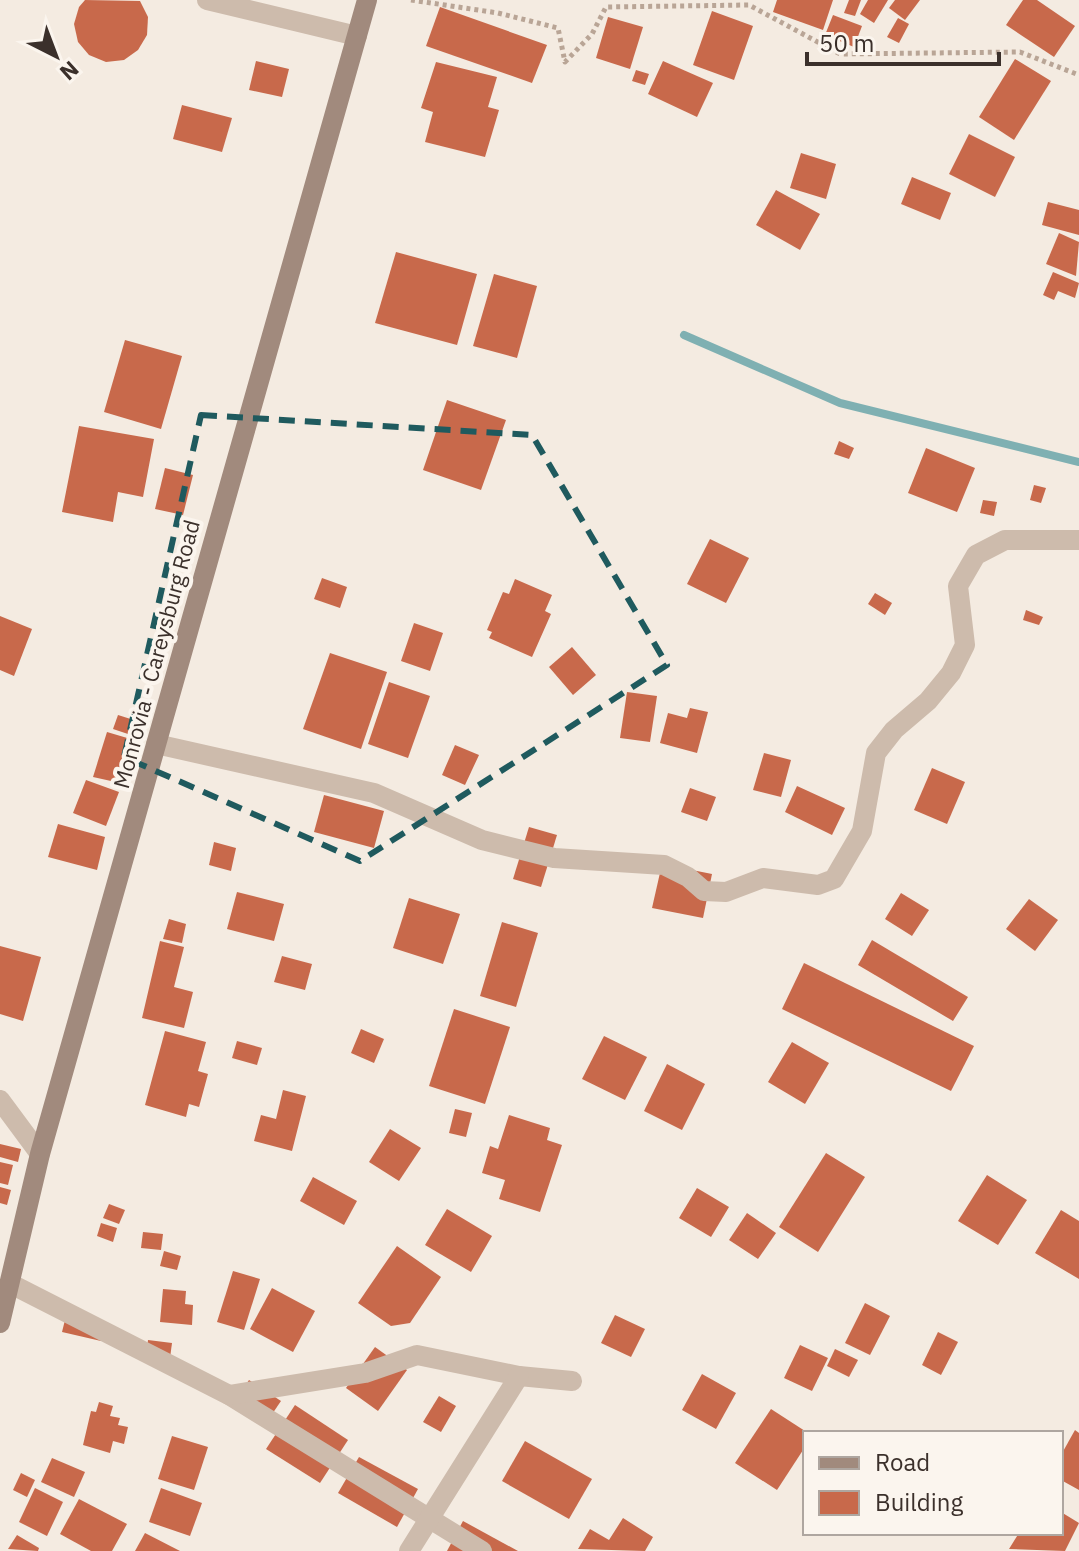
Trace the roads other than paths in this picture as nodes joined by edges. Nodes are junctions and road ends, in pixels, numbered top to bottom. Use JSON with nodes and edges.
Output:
{"nodes":[{"id":1,"x":207,"y":0,"type":"edge"},
{"id":2,"x":367,"y":0,"type":"edge"},
{"id":3,"x":357,"y":36,"type":"junction"},
{"id":4,"x":1079,"y":540,"type":"edge"},
{"id":5,"x":156,"y":744,"type":"junction"},
{"id":6,"x":0,"y":1100,"type":"edge"},
{"id":7,"x":40,"y":1154,"type":"junction"},
{"id":8,"x":11,"y":1284,"type":"junction"},
{"id":9,"x":0,"y":1323,"type":"edge"},
{"id":10,"x":519,"y":1376,"type":"junction"},
{"id":11,"x":572,"y":1381,"type":"dead end"},
{"id":12,"x":229,"y":1395,"type":"junction"},
{"id":13,"x":427,"y":1520,"type":"junction"},
{"id":14,"x":409,"y":1551,"type":"edge"},
{"id":15,"x":482,"y":1551,"type":"edge"}],
"edges":[{"from":1,"to":3,"type":"street"},
{"from":2,"to":3,"type":"main road","name":"Monrovia - Careysburg Road"},
{"from":3,"to":5,"type":"main road","name":"Monrovia - Careysburg Road"},
{"from":4,"to":5,"type":"street"},
{"from":5,"to":7,"type":"main road","name":"Monrovia - Careysburg Road"},
{"from":6,"to":7,"type":"street"},
{"from":7,"to":8,"type":"main road","name":"Monrovia - Careysburg Road"},
{"from":8,"to":9,"type":"main road","name":"Monrovia - Careysburg Road"},
{"from":8,"to":12,"type":"street"},
{"from":10,"to":11,"type":"street"},
{"from":10,"to":12,"type":"street"},
{"from":10,"to":13,"type":"street"},
{"from":12,"to":13,"type":"street"},
{"from":13,"to":14,"type":"street"},
{"from":13,"to":15,"type":"street"}]}
